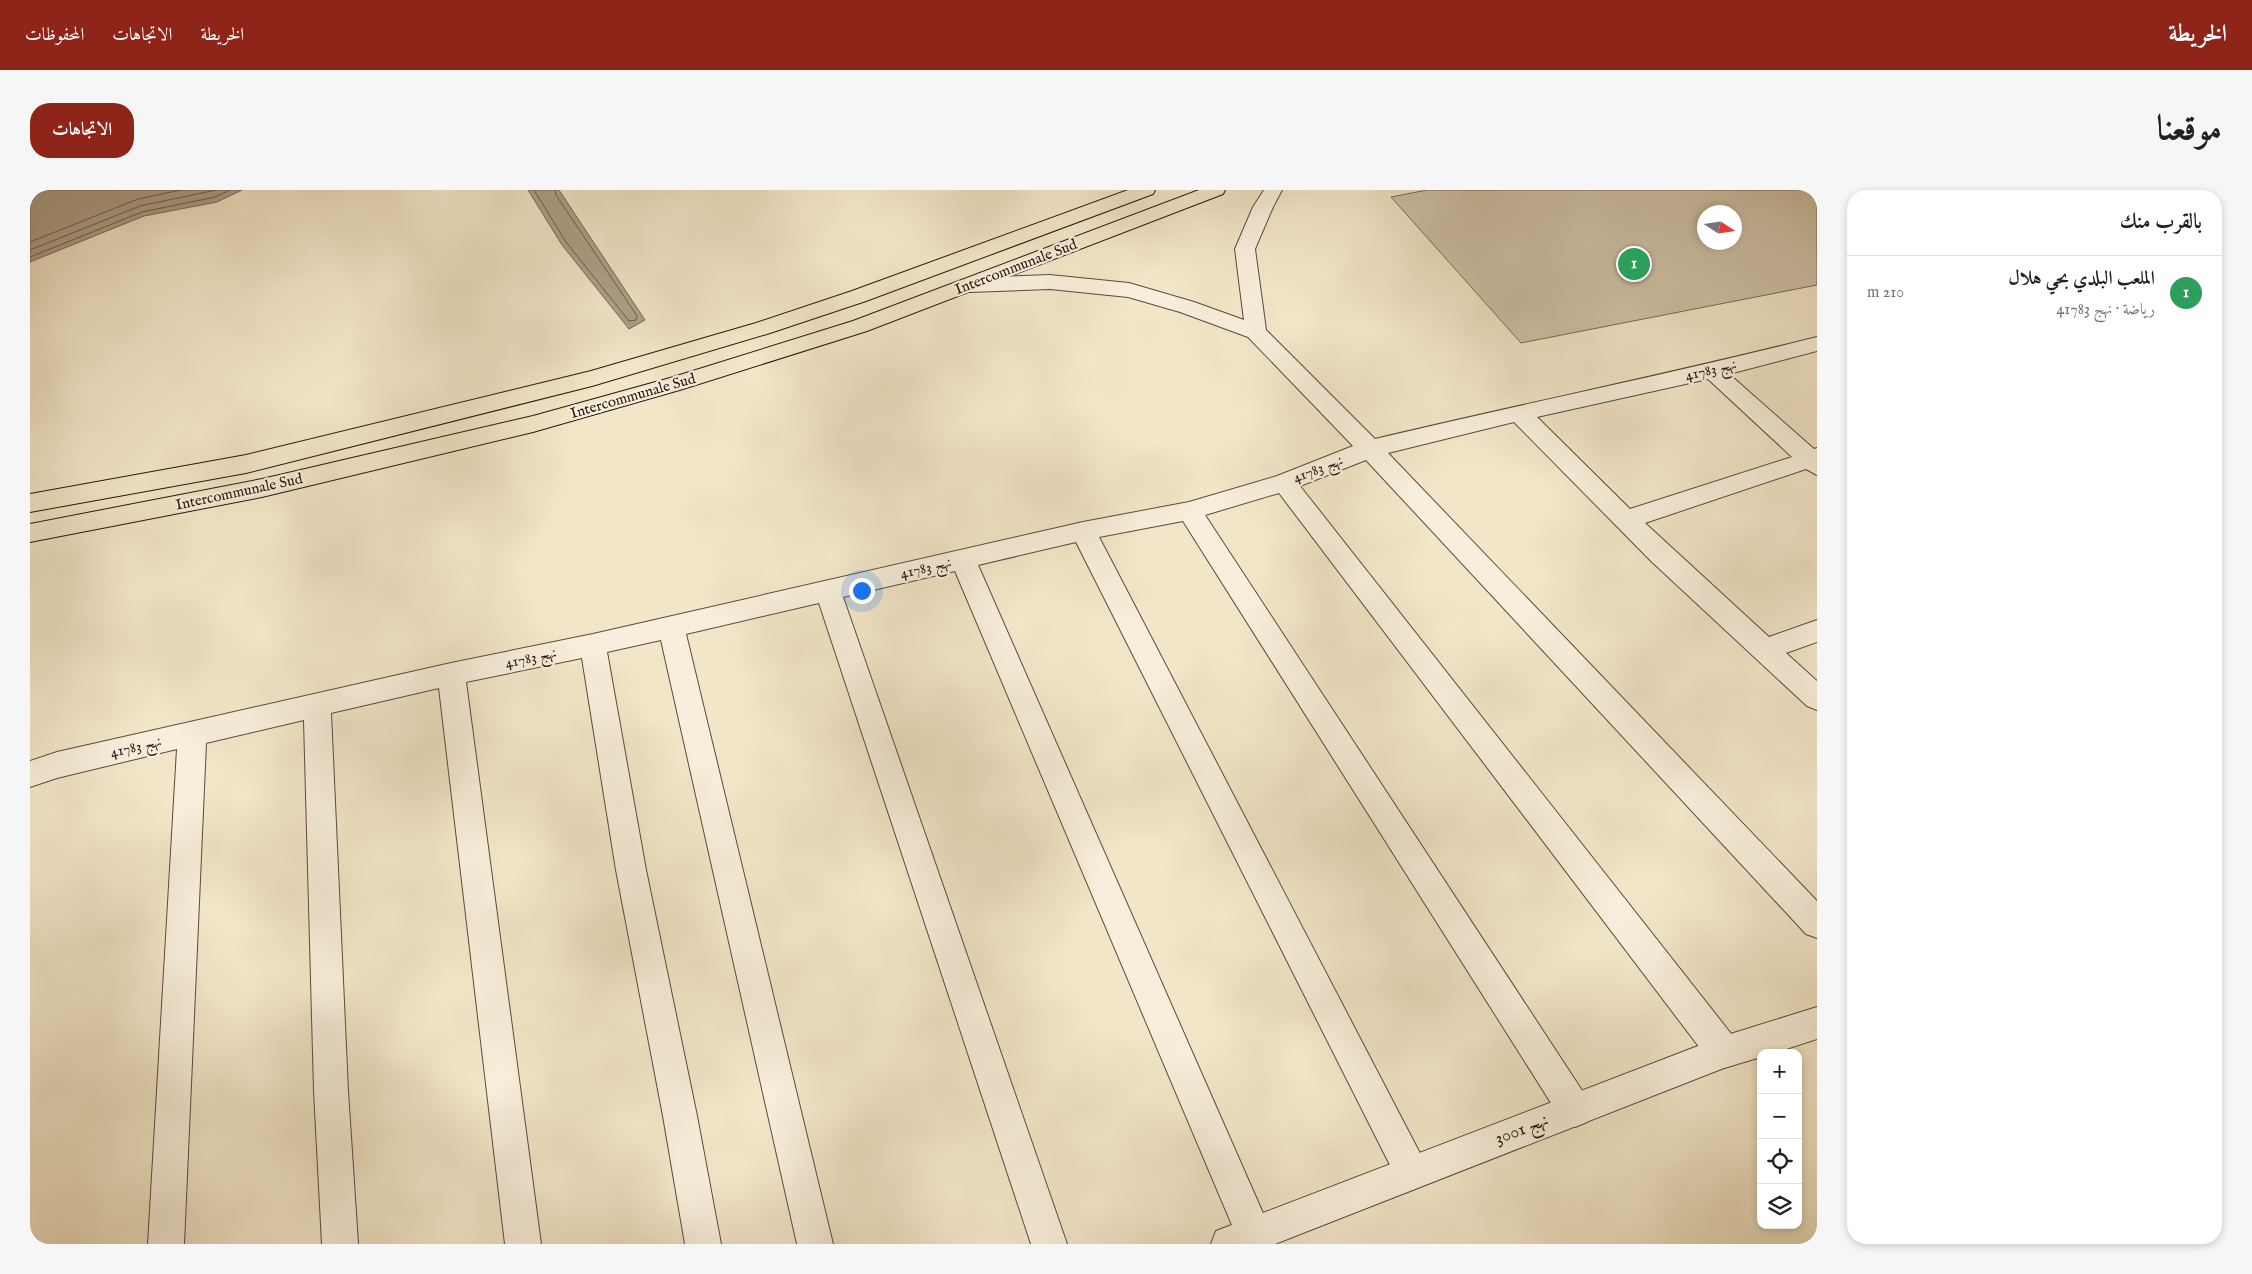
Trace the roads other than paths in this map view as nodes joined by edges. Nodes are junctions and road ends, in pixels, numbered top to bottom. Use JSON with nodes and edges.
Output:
{"nodes":[{"id":1,"x":1146,"y":190,"type":"edge"},
{"id":2,"x":1216,"y":190,"type":"edge"},
{"id":3,"x":1273,"y":190,"type":"edge"},
{"id":4,"x":970,"y":285,"type":"junction"},
{"id":5,"x":1256,"y":332,"type":"junction"},
{"id":6,"x":1817,"y":344,"type":"edge"},
{"id":7,"x":1712,"y":371,"type":"junction"},
{"id":8,"x":1519,"y":413,"type":"junction"},
{"id":9,"x":1370,"y":449,"type":"junction"},
{"id":10,"x":1815,"y":461,"type":"edge"},
{"id":11,"x":1284,"y":482,"type":"junction"},
{"id":12,"x":30,"y":504,"type":"edge"},
{"id":13,"x":1190,"y":511,"type":"junction"},
{"id":14,"x":1626,"y":520,"type":"junction"},
{"id":15,"x":1083,"y":531,"type":"junction"},
{"id":16,"x":30,"y":533,"type":"edge"},
{"id":17,"x":963,"y":559,"type":"junction"},
{"id":18,"x":828,"y":591,"type":"junction"},
{"id":19,"x":671,"y":627,"type":"junction"},
{"id":20,"x":1817,"y":631,"type":"edge"},
{"id":21,"x":593,"y":645,"type":"junction"},
{"id":22,"x":1764,"y":650,"type":"junction"},
{"id":23,"x":451,"y":674,"type":"junction"},
{"id":24,"x":1817,"y":698,"type":"edge"},
{"id":25,"x":317,"y":704,"type":"junction"},
{"id":26,"x":192,"y":734,"type":"junction"},
{"id":27,"x":30,"y":774,"type":"edge"},
{"id":28,"x":1817,"y":923,"type":"edge"},
{"id":29,"x":1817,"y":1023,"type":"edge"},
{"id":30,"x":1724,"y":1052,"type":"junction"},
{"id":31,"x":1575,"y":1110,"type":"junction"},
{"id":32,"x":1412,"y":1173,"type":"junction"},
{"id":33,"x":1241,"y":1239,"type":"edge"},
{"id":34,"x":166,"y":1244,"type":"edge"},
{"id":35,"x":340,"y":1244,"type":"edge"},
{"id":36,"x":523,"y":1244,"type":"edge"},
{"id":37,"x":703,"y":1244,"type":"edge"},
{"id":38,"x":814,"y":1244,"type":"edge"},
{"id":39,"x":1049,"y":1244,"type":"edge"}],
"edges":[{"from":1,"to":12,"type":"highway","name":"Intercommunale Sud"},
{"from":2,"to":4,"type":"highway","name":"Intercommunale Sud"},
{"from":3,"to":5,"type":"street"},
{"from":4,"to":5,"type":"street"},
{"from":4,"to":16,"type":"highway","name":"Intercommunale Sud"},
{"from":5,"to":9,"type":"street"},
{"from":6,"to":7,"type":"street","name":"نهج 41783"},
{"from":7,"to":8,"type":"street","name":"نهج 41783"},
{"from":7,"to":10,"type":"street"},
{"from":8,"to":9,"type":"street","name":"نهج 41783"},
{"from":8,"to":14,"type":"street"},
{"from":9,"to":11,"type":"street","name":"نهج 41783"},
{"from":9,"to":28,"type":"street"},
{"from":10,"to":14,"type":"street"},
{"from":11,"to":13,"type":"street","name":"نهج 41783"},
{"from":11,"to":30,"type":"street"},
{"from":13,"to":15,"type":"street","name":"نهج 41783"},
{"from":13,"to":31,"type":"street"},
{"from":14,"to":22,"type":"street"},
{"from":15,"to":17,"type":"street","name":"نهج 41783"},
{"from":15,"to":32,"type":"street"},
{"from":17,"to":18,"type":"street","name":"نهج 41783"},
{"from":17,"to":33,"type":"street"},
{"from":18,"to":19,"type":"street","name":"نهج 41783"},
{"from":18,"to":39,"type":"street"},
{"from":19,"to":21,"type":"street","name":"نهج 41783"},
{"from":19,"to":38,"type":"street"},
{"from":20,"to":22,"type":"street"},
{"from":21,"to":23,"type":"street","name":"نهج 41783"},
{"from":21,"to":37,"type":"street"},
{"from":22,"to":24,"type":"street"},
{"from":23,"to":25,"type":"street","name":"نهج 41783"},
{"from":23,"to":36,"type":"street"},
{"from":25,"to":26,"type":"street","name":"نهج 41783"},
{"from":25,"to":35,"type":"street"},
{"from":26,"to":27,"type":"street","name":"نهج 41783"},
{"from":26,"to":34,"type":"street"},
{"from":29,"to":30,"type":"street","name":"نهج 3001"},
{"from":30,"to":31,"type":"street","name":"نهج 3001"},
{"from":31,"to":32,"type":"street","name":"نهج 3001"},
{"from":32,"to":33,"type":"street","name":"نهج 3001"}]}
